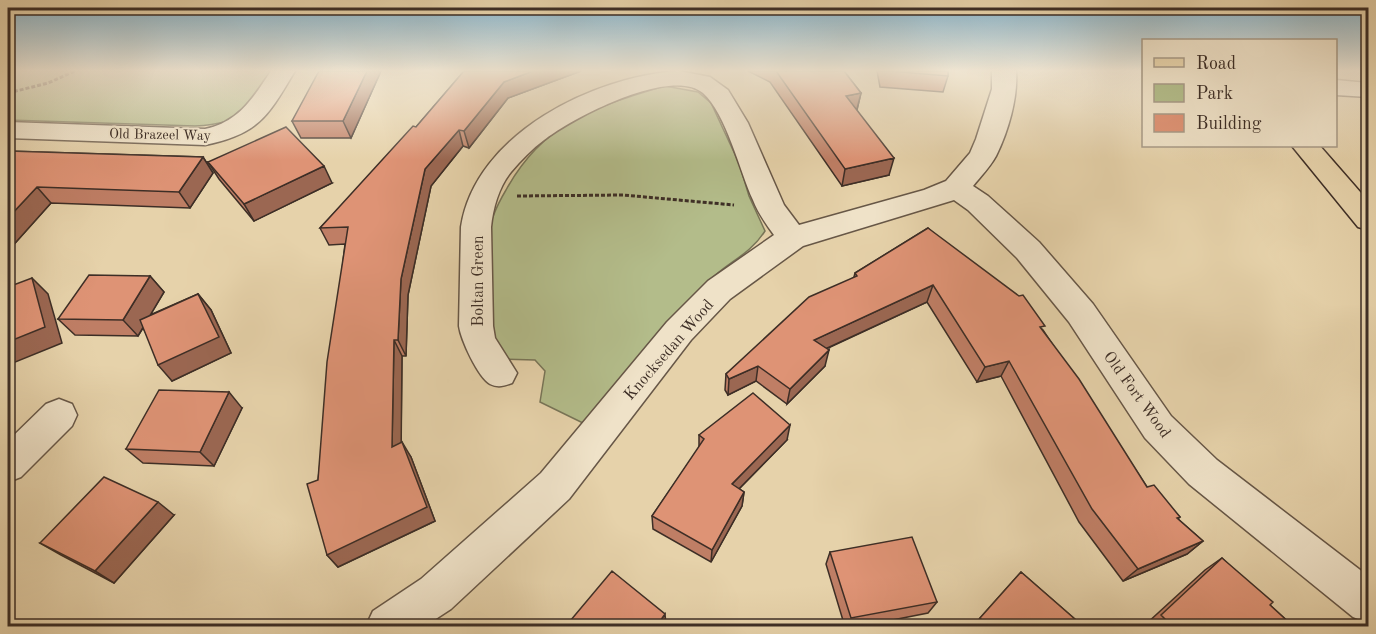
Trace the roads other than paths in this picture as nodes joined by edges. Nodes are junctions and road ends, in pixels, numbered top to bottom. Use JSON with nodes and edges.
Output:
{"nodes":[{"id":1,"x":262,"y":101,"type":"edge"},
{"id":2,"x":596,"y":101,"type":"edge"},
{"id":3,"x":723,"y":101,"type":"edge"},
{"id":4,"x":1001,"y":101,"type":"edge"},
{"id":5,"x":8,"y":130,"type":"edge"},
{"id":6,"x":1306,"y":147,"type":"edge"},
{"id":7,"x":956,"y":188,"type":"junction"},
{"id":8,"x":1368,"y":220,"type":"edge"},
{"id":9,"x":792,"y":238,"type":"junction"},
{"id":10,"x":500,"y":373,"type":"dead end"},
{"id":11,"x":59,"y":415,"type":"dead end"},
{"id":12,"x":8,"y":465,"type":"edge"},
{"id":13,"x":1368,"y":602,"type":"edge"},
{"id":14,"x":388,"y":627,"type":"edge"}],
"edges":[{"from":1,"to":5,"type":"street","name":"Old Brazeel Way"},
{"from":2,"to":10,"type":"street","name":"Boltan Green"},
{"from":3,"to":9,"type":"street","name":"Boltan Green"},
{"from":4,"to":7,"type":"street","name":"Knocksedan Wood"},
{"from":6,"to":8,"type":"main road"},
{"from":7,"to":9,"type":"street","name":"Knocksedan Wood"},
{"from":7,"to":13,"type":"street","name":"Old Fort Wood"},
{"from":9,"to":14,"type":"street","name":"Knocksedan Wood"},
{"from":11,"to":12,"type":"street"}]}
